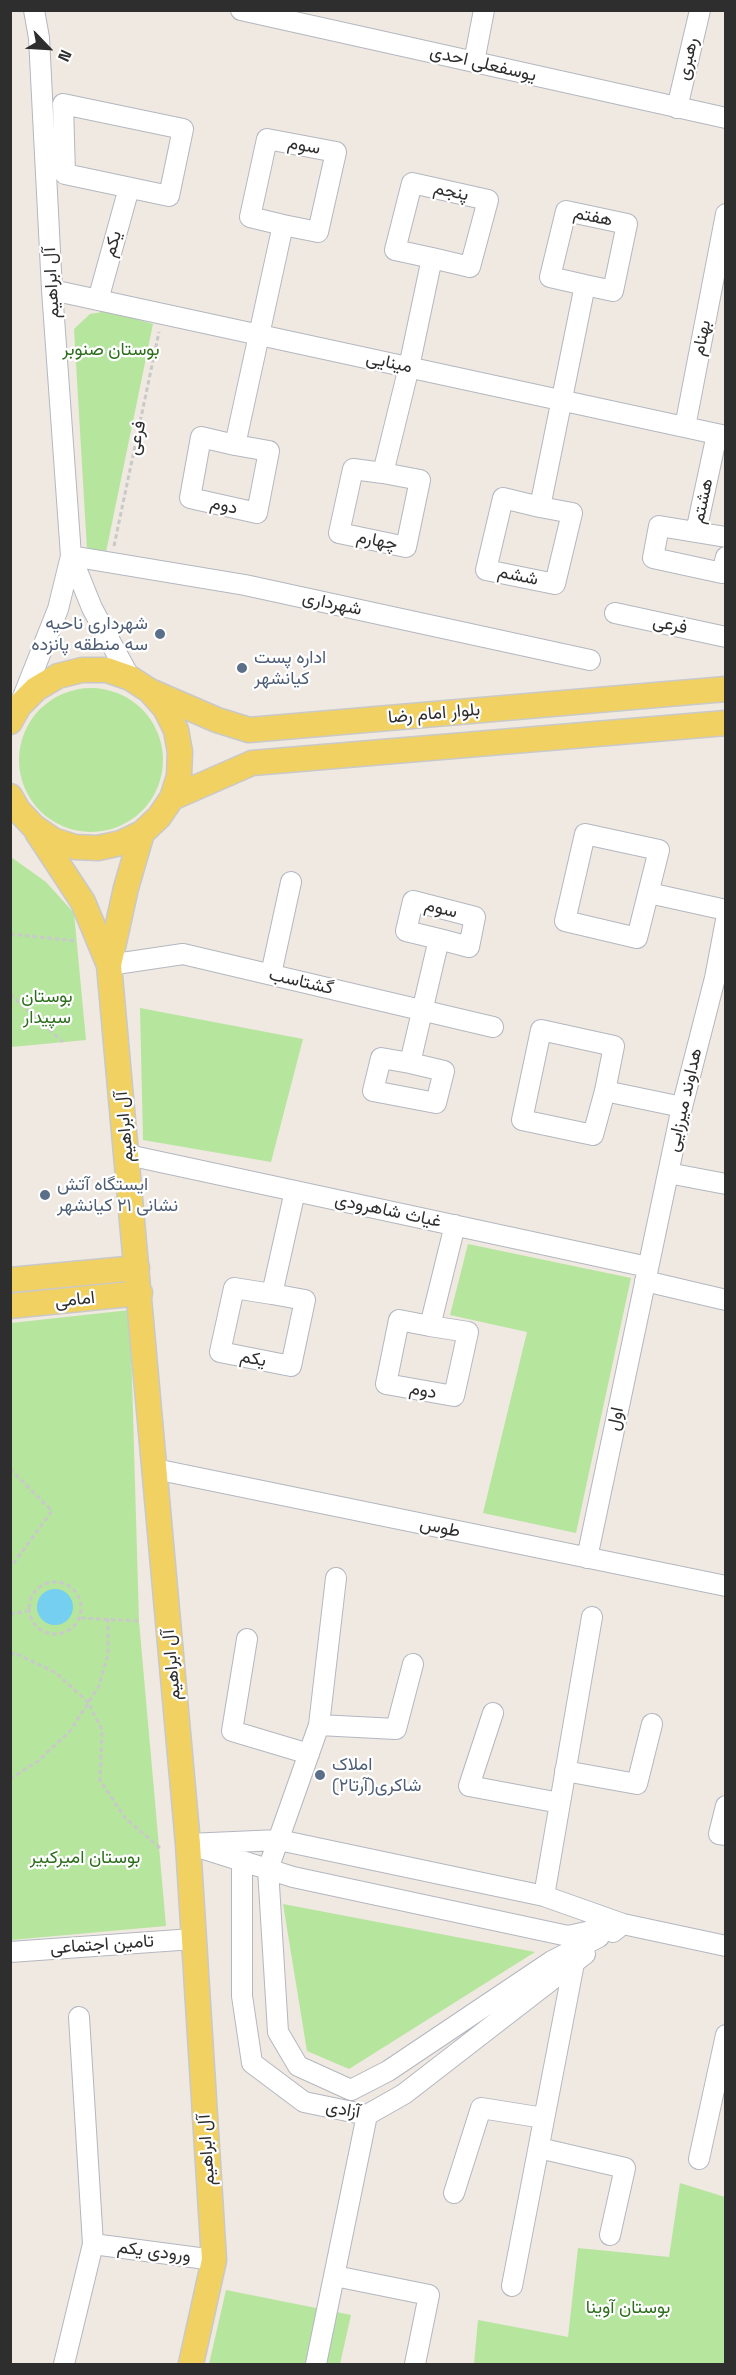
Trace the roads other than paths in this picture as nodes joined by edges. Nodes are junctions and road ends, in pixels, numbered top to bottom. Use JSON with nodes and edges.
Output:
{"nodes":[{"id":1,"x":34,"y":10,"type":"edge"},
{"id":2,"x":241,"y":10,"type":"edge"},
{"id":3,"x":484,"y":10,"type":"edge"},
{"id":4,"x":700,"y":10,"type":"edge"},
{"id":5,"x":474,"y":62,"type":"junction"},
{"id":6,"x":677,"y":108,"type":"junction"},
{"id":7,"x":726,"y":118,"type":"edge"},
{"id":8,"x":129,"y":188,"type":"junction"},
{"id":9,"x":726,"y":214,"type":"edge"},
{"id":10,"x":283,"y":225,"type":"junction"},
{"id":11,"x":432,"y":258,"type":"junction"},
{"id":12,"x":585,"y":285,"type":"junction"},
{"id":13,"x":52,"y":290,"type":"junction"},
{"id":14,"x":98,"y":300,"type":"junction"},
{"id":15,"x":259,"y":335,"type":"junction"},
{"id":16,"x":409,"y":367,"type":"junction"},
{"id":17,"x":562,"y":401,"type":"junction"},
{"id":18,"x":685,"y":427,"type":"junction"},
{"id":19,"x":721,"y":435,"type":"edge"},
{"id":20,"x":236,"y":445,"type":"junction"},
{"id":21,"x":382,"y":473,"type":"junction"},
{"id":22,"x":540,"y":507,"type":"junction"},
{"id":23,"x":696,"y":532,"type":"junction"},
{"id":24,"x":726,"y":537,"type":"edge"},
{"id":25,"x":71,"y":556,"type":"junction"},
{"id":26,"x":726,"y":557,"type":"edge"},
{"id":27,"x":615,"y":613,"type":"dead end"},
{"id":28,"x":726,"y":637,"type":"edge"},
{"id":29,"x":590,"y":660,"type":"dead end"},
{"id":30,"x":140,"y":685,"type":"junction"},
{"id":31,"x":726,"y":689,"type":"edge"},
{"id":32,"x":15,"y":714,"type":"edge"},
{"id":33,"x":726,"y":723,"type":"edge"},
{"id":34,"x":172,"y":798,"type":"junction"},
{"id":35,"x":18,"y":810,"type":"edge"},
{"id":36,"x":141,"y":833,"type":"junction"},
{"id":37,"x":291,"y":882,"type":"dead end"},
{"id":38,"x":649,"y":893,"type":"junction"},
{"id":39,"x":726,"y":910,"type":"edge"},
{"id":40,"x":726,"y":921,"type":"edge"},
{"id":41,"x":439,"y":939,"type":"dead end"},
{"id":42,"x":109,"y":965,"type":"junction"},
{"id":43,"x":271,"y":974,"type":"junction"},
{"id":44,"x":720,"y":979,"type":"edge"},
{"id":45,"x":423,"y":1010,"type":"junction"},
{"id":46,"x":493,"y":1027,"type":"dead end"},
{"id":47,"x":410,"y":1063,"type":"dead end"},
{"id":48,"x":605,"y":1091,"type":"junction"},
{"id":49,"x":682,"y":1107,"type":"junction"},
{"id":50,"x":128,"y":1155,"type":"junction"},
{"id":51,"x":668,"y":1173,"type":"junction"},
{"id":52,"x":726,"y":1184,"type":"edge"},
{"id":53,"x":295,"y":1191,"type":"junction"},
{"id":54,"x":455,"y":1225,"type":"junction"},
{"id":55,"x":137,"y":1268,"type":"junction"},
{"id":56,"x":647,"y":1274,"type":"junction"},
{"id":57,"x":10,"y":1280,"type":"edge"},
{"id":58,"x":140,"y":1293,"type":"junction"},
{"id":59,"x":272,"y":1294,"type":"junction"},
{"id":60,"x":726,"y":1300,"type":"edge"},
{"id":61,"x":10,"y":1306,"type":"edge"},
{"id":62,"x":430,"y":1326,"type":"junction"},
{"id":63,"x":155,"y":1469,"type":"junction"},
{"id":64,"x":587,"y":1558,"type":"junction"},
{"id":65,"x":336,"y":1578,"type":"dead end"},
{"id":66,"x":725,"y":1586,"type":"edge"},
{"id":67,"x":592,"y":1617,"type":"dead end"},
{"id":68,"x":247,"y":1639,"type":"dead end"},
{"id":69,"x":413,"y":1664,"type":"dead end"},
{"id":70,"x":493,"y":1713,"type":"dead end"},
{"id":71,"x":652,"y":1724,"type":"dead end"},
{"id":72,"x":320,"y":1725,"type":"junction"},
{"id":73,"x":309,"y":1754,"type":"junction"},
{"id":74,"x":565,"y":1771,"type":"junction"},
{"id":75,"x":560,"y":1803,"type":"junction"},
{"id":76,"x":726,"y":1806,"type":"edge"},
{"id":77,"x":726,"y":1835,"type":"edge"},
{"id":78,"x":279,"y":1840,"type":"junction"},
{"id":79,"x":188,"y":1844,"type":"junction"},
{"id":80,"x":242,"y":1861,"type":"junction"},
{"id":81,"x":268,"y":1869,"type":"junction"},
{"id":82,"x":544,"y":1896,"type":"junction"},
{"id":83,"x":623,"y":1924,"type":"junction"},
{"id":84,"x":193,"y":1939,"type":"junction"},
{"id":85,"x":726,"y":1946,"type":"edge"},
{"id":86,"x":10,"y":1952,"type":"edge"},
{"id":87,"x":574,"y":1963,"type":"junction"},
{"id":88,"x":79,"y":2016,"type":"dead end"},
{"id":89,"x":726,"y":2035,"type":"edge"},
{"id":90,"x":368,"y":2115,"type":"junction"},
{"id":91,"x":544,"y":2118,"type":"junction"},
{"id":92,"x":538,"y":2148,"type":"junction"},
{"id":93,"x":699,"y":2159,"type":"dead end"},
{"id":94,"x":454,"y":2193,"type":"dead end"},
{"id":95,"x":610,"y":2235,"type":"dead end"},
{"id":96,"x":93,"y":2244,"type":"junction"},
{"id":97,"x":214,"y":2260,"type":"junction"},
{"id":98,"x":334,"y":2276,"type":"junction"},
{"id":99,"x":512,"y":2286,"type":"dead end"},
{"id":100,"x":64,"y":2364,"type":"edge"},
{"id":101,"x":191,"y":2364,"type":"edge"},
{"id":102,"x":316,"y":2364,"type":"edge"},
{"id":103,"x":415,"y":2364,"type":"edge"}],
"edges":[{"from":1,"to":13,"type":"street","name":"آل ابراهیم"},
{"from":2,"to":5,"type":"street","name":"یوسفعلی احدی"},
{"from":3,"to":5,"type":"street"},
{"from":4,"to":6,"type":"street","name":"رهبری"},
{"from":5,"to":6,"type":"street","name":"یوسفعلی احدی"},
{"from":6,"to":7,"type":"street","name":"یوسفعلی احدی"},
{"from":8,"to":8,"type":"street"},
{"from":8,"to":14,"type":"street","name":"یکم"},
{"from":9,"to":18,"type":"street","name":"بهنام"},
{"from":10,"to":10,"type":"street","name":"سوم"},
{"from":10,"to":15,"type":"street"},
{"from":11,"to":11,"type":"street","name":"پنجم"},
{"from":11,"to":16,"type":"street"},
{"from":12,"to":12,"type":"street","name":"هفتم"},
{"from":12,"to":17,"type":"street"},
{"from":13,"to":14,"type":"street","name":"مینایی"},
{"from":13,"to":25,"type":"street","name":"آل ابراهیم"},
{"from":14,"to":15,"type":"street","name":"مینایی"},
{"from":15,"to":16,"type":"street","name":"مینایی"},
{"from":15,"to":20,"type":"street"},
{"from":16,"to":17,"type":"street","name":"مینایی"},
{"from":16,"to":21,"type":"street"},
{"from":17,"to":18,"type":"street","name":"مینایی"},
{"from":17,"to":22,"type":"street"},
{"from":18,"to":19,"type":"street","name":"مینایی"},
{"from":19,"to":23,"type":"street","name":"هشتم"},
{"from":20,"to":20,"type":"street","name":"دوم"},
{"from":21,"to":21,"type":"street","name":"چهارم"},
{"from":22,"to":22,"type":"street","name":"ششم"},
{"from":23,"to":24,"type":"street","name":"هشتم"},
{"from":23,"to":26,"type":"street","name":"هشتم"},
{"from":25,"to":29,"type":"street","name":"شهرداری"},
{"from":25,"to":30,"type":"street"},
{"from":25,"to":32,"type":"street"},
{"from":27,"to":28,"type":"street","name":"فرعی"},
{"from":30,"to":31,"type":"main road","name":"بلوار امام رضا"},
{"from":30,"to":32,"type":"main road","name":"بلوار امام رضا"},
{"from":30,"to":34,"type":"main road"},
{"from":33,"to":34,"type":"main road","name":"بلوار امام رضا"},
{"from":34,"to":36,"type":"main road"},
{"from":35,"to":36,"type":"main road"},
{"from":35,"to":42,"type":"main road"},
{"from":36,"to":42,"type":"main road"},
{"from":37,"to":43,"type":"street"},
{"from":38,"to":38,"type":"street"},
{"from":38,"to":39,"type":"street"},
{"from":40,"to":44,"type":"street","name":"هداوند میرزایی"},
{"from":41,"to":45,"type":"street","name":"سوم"},
{"from":42,"to":43,"type":"street","name":"گشتاسب"},
{"from":42,"to":50,"type":"main road","name":"آل ابراهیم"},
{"from":43,"to":45,"type":"street","name":"گشتاسب"},
{"from":44,"to":49,"type":"street","name":"هداوند میرزایی"},
{"from":45,"to":46,"type":"street","name":"گشتاسب"},
{"from":45,"to":47,"type":"street"},
{"from":48,"to":48,"type":"street"},
{"from":48,"to":49,"type":"street"},
{"from":49,"to":51,"type":"street","name":"هداوند میرزایی"},
{"from":50,"to":53,"type":"street","name":"غیاث شاهرودی"},
{"from":50,"to":55,"type":"main road","name":"آل ابراهیم"},
{"from":51,"to":52,"type":"street"},
{"from":51,"to":56,"type":"street","name":"هداوند میرزایی"},
{"from":53,"to":54,"type":"street","name":"غیاث شاهرودی"},
{"from":53,"to":59,"type":"street"},
{"from":54,"to":56,"type":"street","name":"غیاث شاهرودی"},
{"from":54,"to":62,"type":"street"},
{"from":55,"to":57,"type":"main road","name":"امامی"},
{"from":55,"to":58,"type":"main road","name":"آل ابراهیم"},
{"from":56,"to":60,"type":"street","name":"غیاث شاهرودی"},
{"from":56,"to":64,"type":"street","name":"اول"},
{"from":58,"to":61,"type":"main road","name":"امامی"},
{"from":58,"to":63,"type":"main road","name":"آل ابراهیم"},
{"from":59,"to":59,"type":"street","name":"یکم"},
{"from":62,"to":62,"type":"street","name":"دوم"},
{"from":63,"to":64,"type":"street","name":"طوس"},
{"from":63,"to":79,"type":"main road","name":"آل ابراهیم"},
{"from":64,"to":66,"type":"street","name":"طوس"},
{"from":65,"to":72,"type":"street"},
{"from":67,"to":74,"type":"street"},
{"from":68,"to":73,"type":"street"},
{"from":69,"to":72,"type":"street"},
{"from":70,"to":75,"type":"street"},
{"from":71,"to":74,"type":"street"},
{"from":72,"to":73,"type":"street"},
{"from":73,"to":78,"type":"street"},
{"from":74,"to":75,"type":"street"},
{"from":75,"to":82,"type":"street"},
{"from":76,"to":77,"type":"street"},
{"from":78,"to":79,"type":"street"},
{"from":78,"to":81,"type":"street"},
{"from":78,"to":82,"type":"street"},
{"from":79,"to":80,"type":"street"},
{"from":79,"to":84,"type":"main road","name":"آل ابراهیم"},
{"from":80,"to":81,"type":"street"},
{"from":80,"to":90,"type":"street","name":"آزادی"},
{"from":81,"to":83,"type":"street"},
{"from":81,"to":83,"type":"street"},
{"from":82,"to":83,"type":"street"},
{"from":83,"to":85,"type":"street"},
{"from":83,"to":87,"type":"street","name":"آزادی"},
{"from":84,"to":86,"type":"street","name":"تامین اجتماعی"},
{"from":84,"to":97,"type":"main road","name":"آل ابراهیم"},
{"from":87,"to":90,"type":"street","name":"آزادی"},
{"from":87,"to":91,"type":"street"},
{"from":88,"to":96,"type":"street"},
{"from":89,"to":93,"type":"street"},
{"from":90,"to":98,"type":"street"},
{"from":91,"to":92,"type":"street"},
{"from":91,"to":94,"type":"street"},
{"from":92,"to":95,"type":"street"},
{"from":92,"to":99,"type":"street"},
{"from":96,"to":97,"type":"street","name":"ورودی یکم"},
{"from":96,"to":100,"type":"street"},
{"from":97,"to":101,"type":"main road","name":"آل ابراهیم"},
{"from":98,"to":102,"type":"street"},
{"from":98,"to":103,"type":"street"}]}
